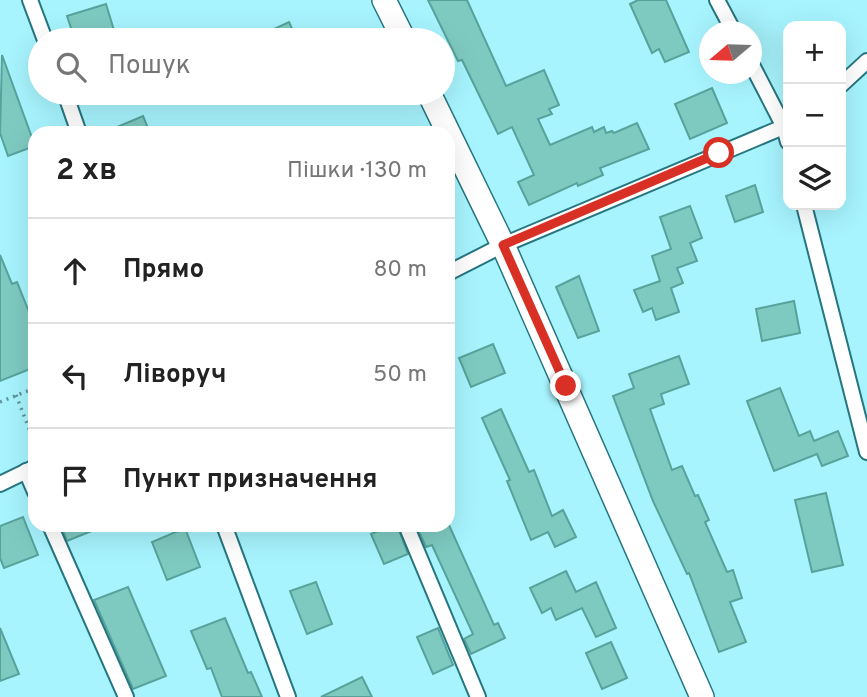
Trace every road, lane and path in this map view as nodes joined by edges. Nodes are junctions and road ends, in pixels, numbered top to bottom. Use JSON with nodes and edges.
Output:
{"nodes":[{"id":1,"x":30,"y":0,"type":"edge"},
{"id":2,"x":384,"y":0,"type":"edge"},
{"id":3,"x":717,"y":0,"type":"edge"},
{"id":4,"x":728,"y":21,"type":"edge"},
{"id":5,"x":40,"y":28,"type":"edge"},
{"id":6,"x":398,"y":28,"type":"edge"},
{"id":7,"x":867,"y":61,"type":"edge"},
{"id":8,"x":762,"y":84,"type":"edge"},
{"id":9,"x":842,"y":84,"type":"edge"},
{"id":10,"x":69,"y":105,"type":"edge"},
{"id":11,"x":435,"y":105,"type":"edge"},
{"id":12,"x":783,"y":121,"type":"edge"},
{"id":13,"x":77,"y":126,"type":"edge"},
{"id":14,"x":445,"y":126,"type":"edge"},
{"id":15,"x":783,"y":127,"type":"edge"},
{"id":16,"x":455,"y":146,"type":"edge"},
{"id":17,"x":805,"y":210,"type":"edge"},
{"id":18,"x":503,"y":245,"type":"junction"},
{"id":19,"x":455,"y":269,"type":"edge"},
{"id":20,"x":28,"y":391,"type":"edge"},
{"id":21,"x":16,"y":395,"type":"junction"},
{"id":22,"x":0,"y":402,"type":"edge"},
{"id":23,"x":28,"y":426,"type":"edge"},
{"id":24,"x":867,"y":452,"type":"edge"},
{"id":25,"x":28,"y":470,"type":"edge"},
{"id":26,"x":0,"y":484,"type":"edge"},
{"id":27,"x":53,"y":532,"type":"edge"},
{"id":28,"x":227,"y":532,"type":"edge"},
{"id":29,"x":409,"y":532,"type":"edge"},
{"id":30,"x":126,"y":697,"type":"edge"},
{"id":31,"x":288,"y":697,"type":"edge"},
{"id":32,"x":478,"y":697,"type":"edge"},
{"id":33,"x":702,"y":697,"type":"edge"}],
"edges":[{"from":1,"to":5,"type":"street"},
{"from":2,"to":6,"type":"main road"},
{"from":3,"to":4,"type":"street"},
{"from":7,"to":9,"type":"street"},
{"from":8,"to":12,"type":"street"},
{"from":10,"to":13,"type":"street"},
{"from":11,"to":14,"type":"main road"},
{"from":15,"to":18,"type":"street"},
{"from":16,"to":18,"type":"main road"},
{"from":17,"to":24,"type":"street"},
{"from":18,"to":19,"type":"street"},
{"from":18,"to":33,"type":"main road"},
{"from":20,"to":21,"type":"path"},
{"from":21,"to":22,"type":"path"},
{"from":21,"to":23,"type":"path"},
{"from":25,"to":26,"type":"street"},
{"from":27,"to":30,"type":"street"},
{"from":28,"to":31,"type":"street"},
{"from":29,"to":32,"type":"street"}]}
